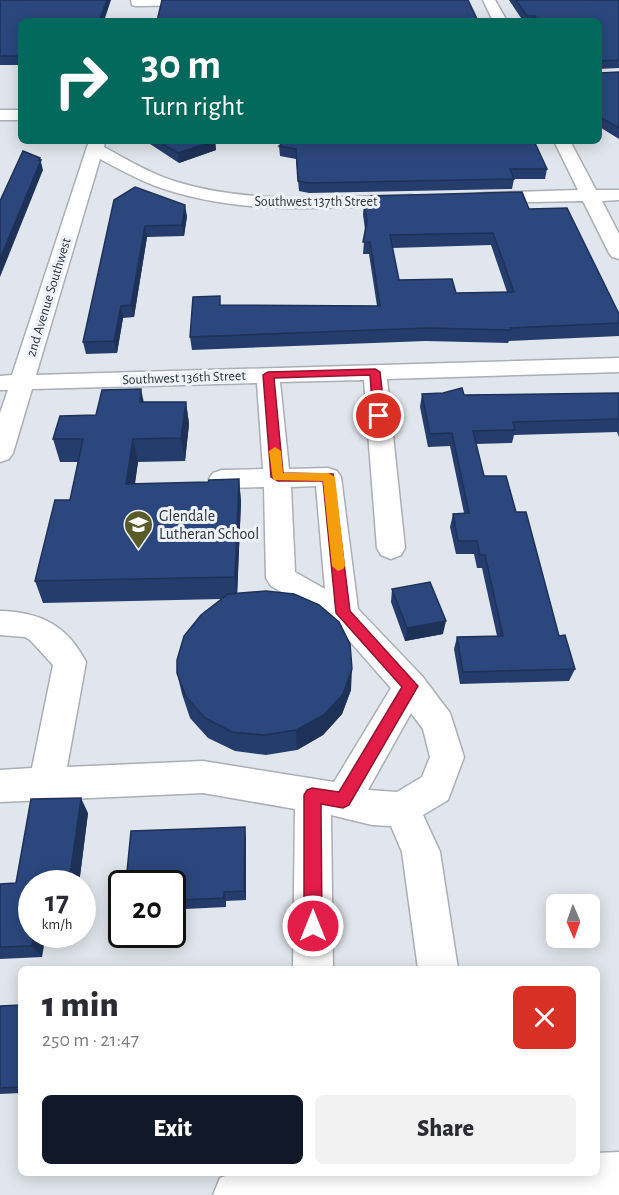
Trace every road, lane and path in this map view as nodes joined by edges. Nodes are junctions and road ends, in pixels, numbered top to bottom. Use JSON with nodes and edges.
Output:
{"nodes":[{"id":1,"x":489,"y":0,"type":"edge"},
{"id":2,"x":220,"y":1,"type":"edge"},
{"id":3,"x":136,"y":4,"type":"edge"},
{"id":4,"x":498,"y":18,"type":"edge"},
{"id":5,"x":0,"y":115,"type":"edge"},
{"id":6,"x":18,"y":115,"type":"edge"},
{"id":7,"x":563,"y":144,"type":"edge"},
{"id":8,"x":96,"y":145,"type":"edge"},
{"id":9,"x":619,"y":195,"type":"edge"},
{"id":10,"x":588,"y":196,"type":"junction"},
{"id":11,"x":461,"y":199,"type":"edge"},
{"id":12,"x":427,"y":200,"type":"edge"},
{"id":13,"x":619,"y":254,"type":"edge"},
{"id":14,"x":619,"y":365,"type":"edge"},
{"id":15,"x":375,"y":372,"type":"junction"},
{"id":16,"x":268,"y":375,"type":"junction"},
{"id":17,"x":11,"y":382,"type":"edge"},
{"id":18,"x":0,"y":453,"type":"edge"},
{"id":19,"x":278,"y":477,"type":"junction"},
{"id":20,"x":222,"y":479,"type":"edge"},
{"id":21,"x":391,"y":548,"type":"dead end"},
{"id":22,"x":343,"y":613,"type":"junction"},
{"id":23,"x":0,"y":623,"type":"edge"},
{"id":24,"x":410,"y":686,"type":"junction"},
{"id":25,"x":46,"y":784,"type":"junction"},
{"id":26,"x":0,"y":786,"type":"edge"},
{"id":27,"x":328,"y":798,"type":"junction"},
{"id":28,"x":402,"y":809,"type":"junction"},
{"id":29,"x":313,"y":966,"type":"edge"},
{"id":30,"x":438,"y":966,"type":"edge"},
{"id":31,"x":619,"y":1175,"type":"edge"},
{"id":32,"x":545,"y":1187,"type":"edge"},
{"id":33,"x":305,"y":1188,"type":"edge"},
{"id":34,"x":237,"y":1195,"type":"edge"}],
"edges":[{"from":1,"to":4,"type":"street"},
{"from":2,"to":3,"type":"street"},
{"from":5,"to":6,"type":"street"},
{"from":7,"to":10,"type":"street"},
{"from":8,"to":12,"type":"street","name":"Southwest 137th Street"},
{"from":8,"to":17,"type":"street","name":"2nd Avenue Southwest"},
{"from":9,"to":10,"type":"street"},
{"from":10,"to":11,"type":"street"},
{"from":10,"to":13,"type":"street"},
{"from":14,"to":15,"type":"street","name":"Southwest 136th Street"},
{"from":15,"to":16,"type":"street","name":"Southwest 136th Street"},
{"from":15,"to":21,"type":"street"},
{"from":16,"to":17,"type":"street","name":"Southwest 136th Street"},
{"from":16,"to":19,"type":"street"},
{"from":17,"to":18,"type":"street","name":"2nd Avenue Southwest"},
{"from":19,"to":20,"type":"street"},
{"from":19,"to":22,"type":"street"},
{"from":19,"to":22,"type":"street"},
{"from":22,"to":24,"type":"street"},
{"from":23,"to":25,"type":"street"},
{"from":24,"to":27,"type":"street"},
{"from":24,"to":28,"type":"street"},
{"from":25,"to":26,"type":"street"},
{"from":25,"to":27,"type":"street"},
{"from":27,"to":28,"type":"street"},
{"from":27,"to":29,"type":"street"},
{"from":28,"to":30,"type":"street"},
{"from":31,"to":32,"type":"street"},
{"from":32,"to":33,"type":"street"},
{"from":33,"to":34,"type":"street"}]}
